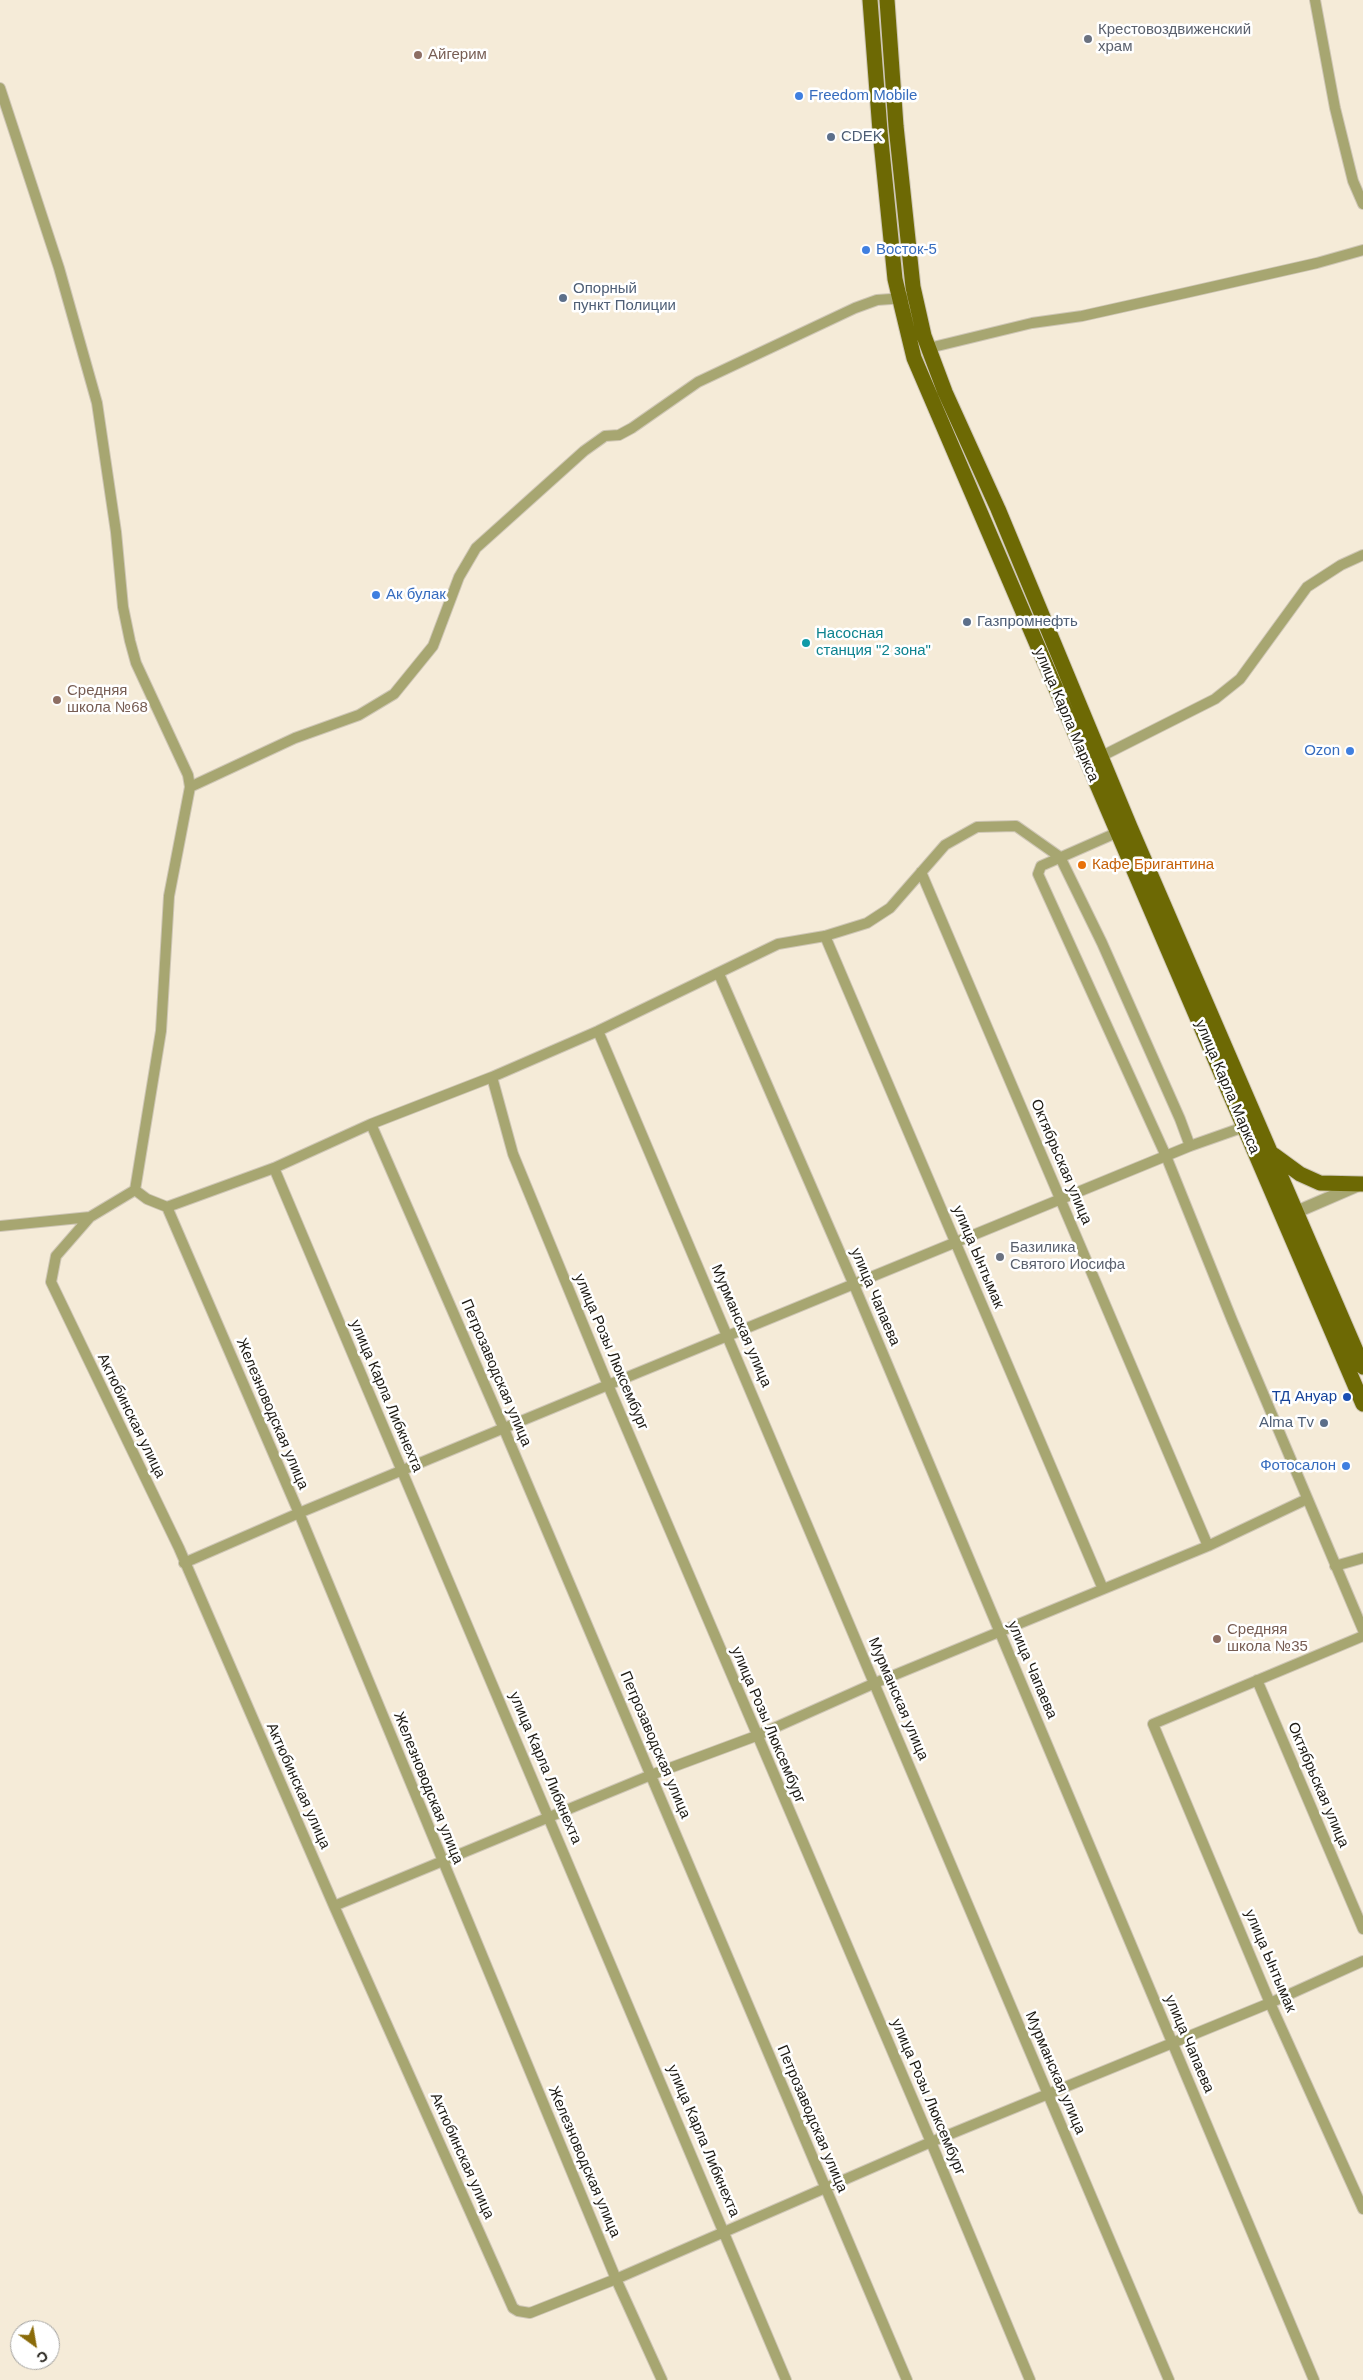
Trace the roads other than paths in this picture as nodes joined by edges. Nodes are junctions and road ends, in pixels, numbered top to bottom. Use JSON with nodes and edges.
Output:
{"nodes":[{"id":1,"x":870,"y":0,"type":"edge"},
{"id":2,"x":888,"y":0,"type":"edge"},
{"id":3,"x":1315,"y":0,"type":"edge"},
{"id":4,"x":0,"y":88,"type":"edge"},
{"id":5,"x":1363,"y":204,"type":"edge"},
{"id":6,"x":1363,"y":250,"type":"edge"},
{"id":7,"x":914,"y":295,"type":"junction"},
{"id":8,"x":898,"y":299,"type":"junction"},
{"id":9,"x":928,"y":348,"type":"junction"},
{"id":10,"x":1363,"y":555,"type":"edge"},
{"id":11,"x":1101,"y":757,"type":"junction"},
{"id":12,"x":1087,"y":764,"type":"junction"},
{"id":13,"x":190,"y":787,"type":"junction"},
{"id":14,"x":1116,"y":833,"type":"junction"},
{"id":15,"x":1060,"y":857,"type":"junction"},
{"id":16,"x":922,"y":872,"type":"junction"},
{"id":17,"x":825,"y":936,"type":"junction"},
{"id":18,"x":719,"y":974,"type":"junction"},
{"id":19,"x":598,"y":1031,"type":"junction"},
{"id":20,"x":492,"y":1077,"type":"junction"},
{"id":21,"x":371,"y":1124,"type":"junction"},
{"id":22,"x":1244,"y":1127,"type":"junction"},
{"id":23,"x":1190,"y":1146,"type":"junction"},
{"id":24,"x":1273,"y":1154,"type":"junction"},
{"id":25,"x":1166,"y":1156,"type":"junction"},
{"id":26,"x":274,"y":1168,"type":"junction"},
{"id":27,"x":1363,"y":1184,"type":"edge"},
{"id":28,"x":135,"y":1190,"type":"junction"},
{"id":29,"x":1060,"y":1200,"type":"junction"},
{"id":30,"x":167,"y":1207,"type":"junction"},
{"id":31,"x":1298,"y":1212,"type":"junction"},
{"id":32,"x":90,"y":1217,"type":"junction"},
{"id":33,"x":1283,"y":1218,"type":"junction"},
{"id":34,"x":0,"y":1226,"type":"edge"},
{"id":35,"x":956,"y":1243,"type":"junction"},
{"id":36,"x":854,"y":1285,"type":"junction"},
{"id":37,"x":729,"y":1336,"type":"junction"},
{"id":38,"x":1363,"y":1367,"type":"edge"},
{"id":39,"x":608,"y":1385,"type":"junction"},
{"id":40,"x":1363,"y":1404,"type":"edge"},
{"id":41,"x":504,"y":1429,"type":"junction"},
{"id":42,"x":401,"y":1471,"type":"junction"},
{"id":43,"x":1307,"y":1499,"type":"junction"},
{"id":44,"x":298,"y":1513,"type":"junction"},
{"id":45,"x":1208,"y":1546,"type":"junction"},
{"id":46,"x":1363,"y":1558,"type":"edge"},
{"id":47,"x":184,"y":1563,"type":"junction"},
{"id":48,"x":1335,"y":1566,"type":"junction"},
{"id":49,"x":1103,"y":1589,"type":"junction"},
{"id":50,"x":1363,"y":1630,"type":"edge"},
{"id":51,"x":999,"y":1632,"type":"junction"},
{"id":52,"x":1363,"y":1636,"type":"edge"},
{"id":53,"x":1257,"y":1680,"type":"junction"},
{"id":54,"x":875,"y":1683,"type":"junction"},
{"id":55,"x":756,"y":1736,"type":"junction"},
{"id":56,"x":651,"y":1775,"type":"junction"},
{"id":57,"x":550,"y":1817,"type":"junction"},
{"id":58,"x":442,"y":1861,"type":"junction"},
{"id":59,"x":334,"y":1906,"type":"junction"},
{"id":60,"x":1363,"y":1929,"type":"edge"},
{"id":61,"x":1363,"y":1961,"type":"edge"},
{"id":62,"x":1270,"y":2003,"type":"junction"},
{"id":63,"x":1173,"y":2043,"type":"junction"},
{"id":64,"x":1048,"y":2094,"type":"junction"},
{"id":65,"x":931,"y":2142,"type":"junction"},
{"id":66,"x":825,"y":2189,"type":"junction"},
{"id":67,"x":1363,"y":2209,"type":"edge"},
{"id":68,"x":725,"y":2233,"type":"junction"},
{"id":69,"x":616,"y":2279,"type":"junction"},
{"id":70,"x":662,"y":2380,"type":"edge"},
{"id":71,"x":786,"y":2380,"type":"edge"},
{"id":72,"x":907,"y":2380,"type":"edge"},
{"id":73,"x":1030,"y":2380,"type":"edge"},
{"id":74,"x":1169,"y":2380,"type":"edge"},
{"id":75,"x":1314,"y":2380,"type":"edge"}],
"edges":[{"from":1,"to":8,"type":"main road","name":"улица Карла Маркса"},
{"from":2,"to":7,"type":"main road","name":"улица Карла Маркса"},
{"from":3,"to":5,"type":"street"},
{"from":4,"to":13,"type":"street"},
{"from":6,"to":9,"type":"street"},
{"from":7,"to":8,"type":"street"},
{"from":7,"to":9,"type":"main road","name":"улица Карла Маркса"},
{"from":8,"to":12,"type":"main road","name":"улица Карла Маркса"},
{"from":8,"to":13,"type":"street"},
{"from":9,"to":11,"type":"main road","name":"улица Карла Маркса"},
{"from":10,"to":11,"type":"street"},
{"from":11,"to":12,"type":"street"},
{"from":11,"to":24,"type":"main road","name":"улица Карла Маркса"},
{"from":12,"to":14,"type":"main road","name":"улица Карла Маркса"},
{"from":13,"to":28,"type":"street"},
{"from":14,"to":15,"type":"street"},
{"from":14,"to":22,"type":"main road","name":"улица Карла Маркса"},
{"from":15,"to":16,"type":"street"},
{"from":15,"to":23,"type":"street"},
{"from":15,"to":25,"type":"street"},
{"from":16,"to":17,"type":"street"},
{"from":16,"to":29,"type":"street","name":"Октябрьская улица"},
{"from":17,"to":18,"type":"street"},
{"from":17,"to":35,"type":"street","name":"улица Ынтымак"},
{"from":18,"to":19,"type":"street"},
{"from":18,"to":36,"type":"street","name":"улица Чапаева"},
{"from":19,"to":20,"type":"street"},
{"from":19,"to":37,"type":"street","name":"Мурманская улица"},
{"from":20,"to":21,"type":"street"},
{"from":20,"to":39,"type":"street","name":"улица Розы Люксембург"},
{"from":21,"to":26,"type":"street"},
{"from":21,"to":41,"type":"street","name":"Петрозаводская улица"},
{"from":22,"to":23,"type":"street"},
{"from":22,"to":33,"type":"main road","name":"улица Карла Маркса"},
{"from":23,"to":25,"type":"street"},
{"from":24,"to":27,"type":"main road"},
{"from":24,"to":31,"type":"main road","name":"улица Карла Маркса"},
{"from":25,"to":29,"type":"street"},
{"from":25,"to":43,"type":"street"},
{"from":26,"to":30,"type":"street"},
{"from":26,"to":42,"type":"street","name":"улица Карла Либкнехта"},
{"from":27,"to":31,"type":"street"},
{"from":28,"to":30,"type":"street"},
{"from":28,"to":32,"type":"street"},
{"from":29,"to":35,"type":"street"},
{"from":29,"to":45,"type":"street","name":"Октябрьская улица"},
{"from":30,"to":44,"type":"street","name":"Железноводская улица"},
{"from":31,"to":33,"type":"street"},
{"from":31,"to":38,"type":"main road","name":"улица Карла Маркса"},
{"from":32,"to":34,"type":"street"},
{"from":32,"to":47,"type":"street","name":"Актюбинская улица"},
{"from":33,"to":40,"type":"main road","name":"улица Карла Маркса"},
{"from":35,"to":36,"type":"street"},
{"from":35,"to":49,"type":"street","name":"улица Ынтымак"},
{"from":36,"to":37,"type":"street"},
{"from":36,"to":51,"type":"street","name":"улица Чапаева"},
{"from":37,"to":39,"type":"street"},
{"from":37,"to":54,"type":"street","name":"Мурманская улица"},
{"from":39,"to":41,"type":"street"},
{"from":39,"to":55,"type":"street","name":"улица Розы Люксембург"},
{"from":41,"to":42,"type":"street"},
{"from":41,"to":56,"type":"street","name":"Петрозаводская улица"},
{"from":42,"to":44,"type":"street"},
{"from":42,"to":57,"type":"street","name":"улица Карла Либкнехта"},
{"from":43,"to":45,"type":"street"},
{"from":43,"to":48,"type":"street"},
{"from":44,"to":47,"type":"street"},
{"from":44,"to":58,"type":"street","name":"Железноводская улица"},
{"from":45,"to":49,"type":"street"},
{"from":46,"to":48,"type":"street"},
{"from":47,"to":59,"type":"street","name":"Актюбинская улица"},
{"from":48,"to":50,"type":"street"},
{"from":49,"to":51,"type":"street"},
{"from":51,"to":54,"type":"street"},
{"from":51,"to":63,"type":"street","name":"улица Чапаева"},
{"from":52,"to":53,"type":"street"},
{"from":53,"to":60,"type":"street","name":"Октябрьская улица"},
{"from":53,"to":62,"type":"street","name":"улица Ынтымак"},
{"from":54,"to":55,"type":"street"},
{"from":54,"to":64,"type":"street","name":"Мурманская улица"},
{"from":55,"to":56,"type":"street"},
{"from":55,"to":65,"type":"street","name":"улица Розы Люксембург"},
{"from":56,"to":57,"type":"street"},
{"from":56,"to":66,"type":"street","name":"Петрозаводская улица"},
{"from":57,"to":58,"type":"street"},
{"from":57,"to":68,"type":"street","name":"улица Карла Либкнехта"},
{"from":58,"to":59,"type":"street"},
{"from":58,"to":69,"type":"street","name":"Железноводская улица"},
{"from":59,"to":69,"type":"street","name":"Актюбинская улица"},
{"from":61,"to":62,"type":"street"},
{"from":62,"to":63,"type":"street"},
{"from":62,"to":67,"type":"street","name":"улица Ынтымак"},
{"from":63,"to":64,"type":"street"},
{"from":63,"to":75,"type":"street","name":"улица Чапаева"},
{"from":64,"to":65,"type":"street"},
{"from":64,"to":74,"type":"street","name":"Мурманская улица"},
{"from":65,"to":66,"type":"street"},
{"from":65,"to":73,"type":"street","name":"улица Розы Люксембург"},
{"from":66,"to":68,"type":"street"},
{"from":66,"to":72,"type":"street","name":"Петрозаводская улица"},
{"from":68,"to":69,"type":"street"},
{"from":68,"to":71,"type":"street","name":"улица Карла Либкнехта"},
{"from":69,"to":70,"type":"street","name":"Железноводская улица"}]}
